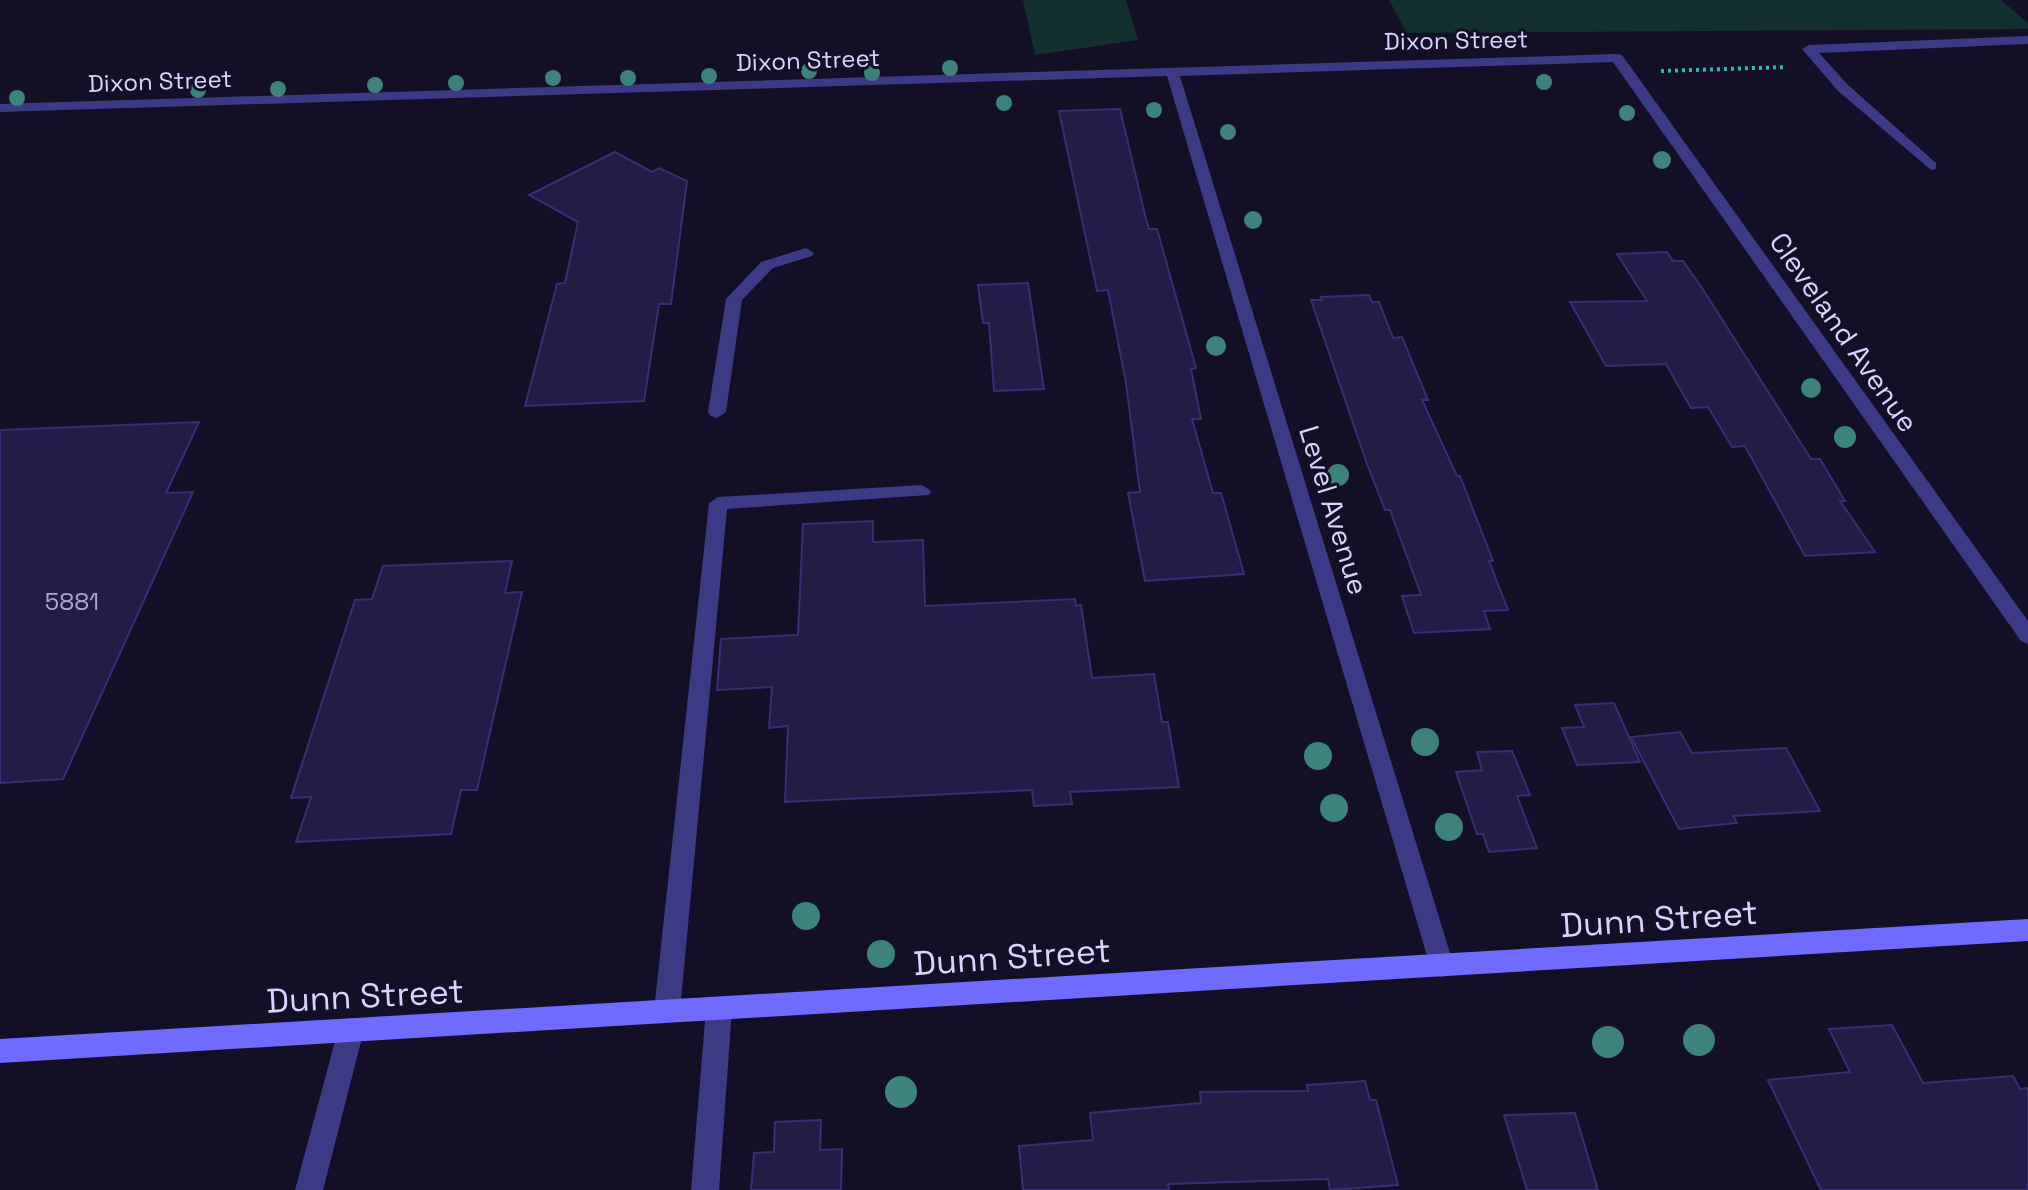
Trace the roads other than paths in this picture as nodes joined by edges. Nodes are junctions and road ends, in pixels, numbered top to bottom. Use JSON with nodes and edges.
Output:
{"nodes":[{"id":1,"x":2028,"y":40,"type":"edge"},
{"id":2,"x":1617,"y":58,"type":"joint"},
{"id":3,"x":1172,"y":70,"type":"junction"},
{"id":4,"x":0,"y":108,"type":"edge"},
{"id":5,"x":1931,"y":166,"type":"dead end"},
{"id":6,"x":806,"y":253,"type":"dead end"},
{"id":7,"x":717,"y":412,"type":"dead end"},
{"id":8,"x":922,"y":491,"type":"dead end"},
{"id":9,"x":2028,"y":636,"type":"edge"},
{"id":10,"x":2028,"y":930,"type":"edge"},
{"id":11,"x":1442,"y":966,"type":"junction"},
{"id":12,"x":719,"y":1009,"type":"junction"},
{"id":13,"x":667,"y":1011,"type":"junction"},
{"id":14,"x":351,"y":1030,"type":"junction"},
{"id":15,"x":0,"y":1051,"type":"edge"},
{"id":16,"x":309,"y":1190,"type":"edge"},
{"id":17,"x":705,"y":1190,"type":"edge"}],
"edges":[{"from":1,"to":5,"type":"street"},
{"from":2,"to":3,"type":"street","name":"Dixon Street"},
{"from":2,"to":9,"type":"street","name":"Cleveland Avenue"},
{"from":3,"to":4,"type":"street","name":"Dixon Street"},
{"from":3,"to":11,"type":"street","name":"Level Avenue"},
{"from":6,"to":7,"type":"street"},
{"from":8,"to":13,"type":"street"},
{"from":10,"to":11,"type":"street","name":"Dunn Street"},
{"from":11,"to":12,"type":"street","name":"Dunn Street"},
{"from":12,"to":13,"type":"street","name":"Dunn Street"},
{"from":12,"to":17,"type":"street"},
{"from":13,"to":14,"type":"street","name":"Dunn Street"},
{"from":14,"to":15,"type":"street","name":"Dunn Street"},
{"from":14,"to":16,"type":"street"}]}
